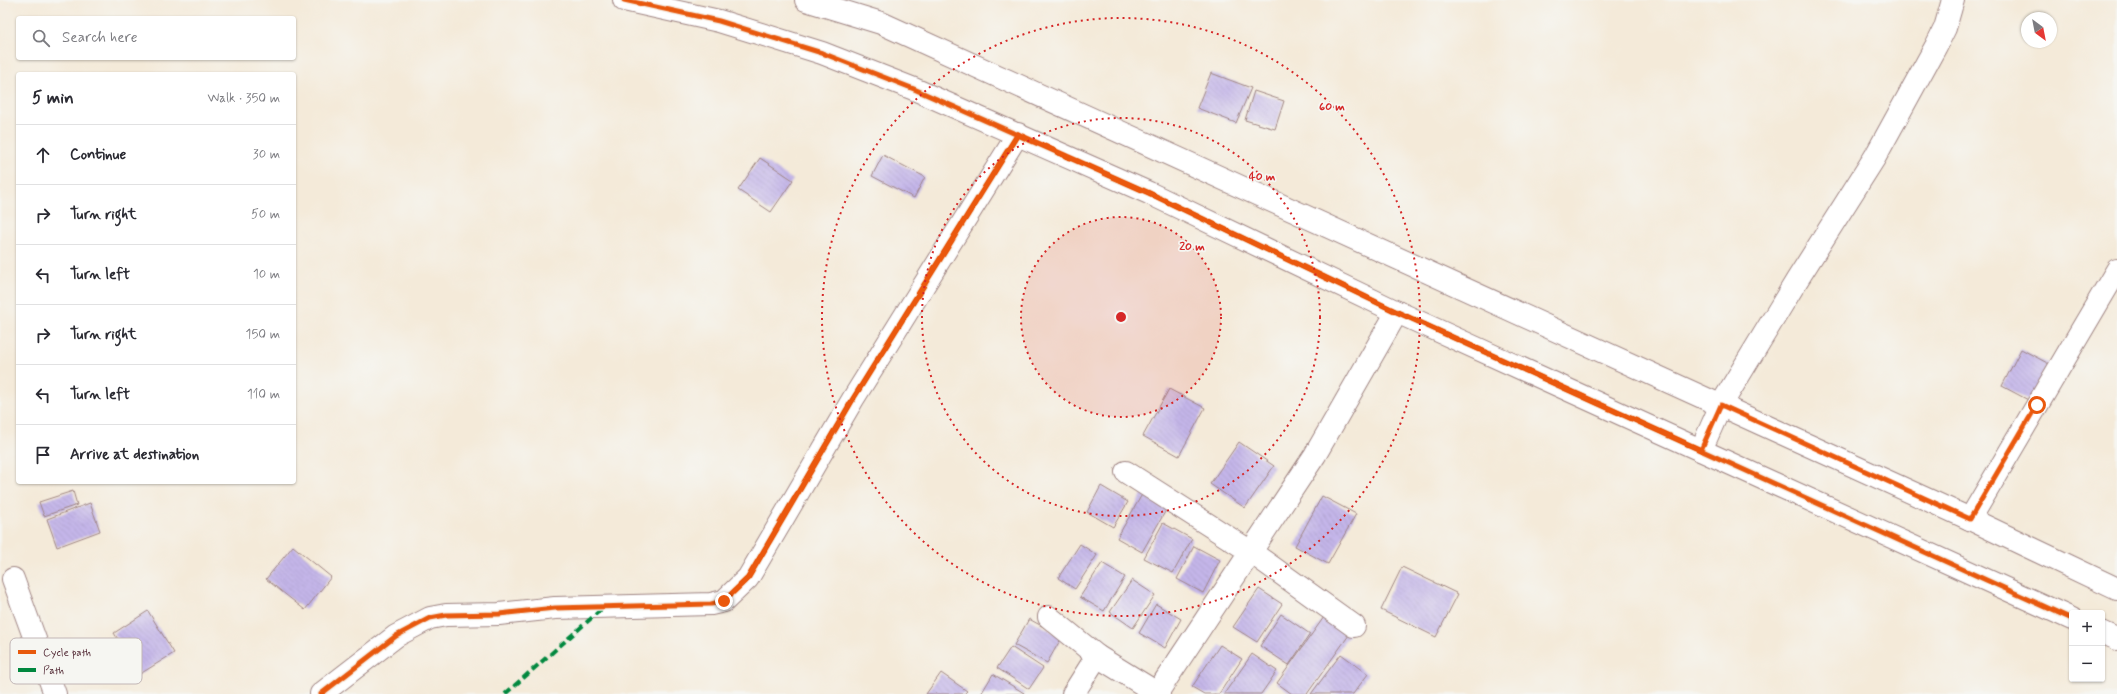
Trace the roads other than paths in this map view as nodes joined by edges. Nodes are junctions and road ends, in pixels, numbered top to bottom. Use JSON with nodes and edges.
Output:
{"nodes":[{"id":1,"x":624,"y":0,"type":"edge"},
{"id":2,"x":806,"y":0,"type":"edge"},
{"id":3,"x":1953,"y":0,"type":"edge"},
{"id":4,"x":1018,"y":134,"type":"junction"},
{"id":5,"x":2117,"y":270,"type":"edge"},
{"id":6,"x":1397,"y":312,"type":"junction"},
{"id":7,"x":1721,"y":405,"type":"junction"},
{"id":8,"x":1701,"y":450,"type":"junction"},
{"id":9,"x":1126,"y":472,"type":"dead end"},
{"id":10,"x":1970,"y":519,"type":"junction"},
{"id":11,"x":1251,"y":552,"type":"junction"},
{"id":12,"x":13,"y":579,"type":"dead end"},
{"id":13,"x":2117,"y":589,"type":"edge"},
{"id":14,"x":1049,"y":617,"type":"dead end"},
{"id":15,"x":2069,"y":618,"type":"edge"},
{"id":16,"x":1354,"y":626,"type":"dead end"},
{"id":17,"x":2105,"y":633,"type":"edge"},
{"id":18,"x":35,"y":638,"type":"edge"},
{"id":19,"x":2117,"y":639,"type":"edge"},
{"id":20,"x":1098,"y":656,"type":"junction"},
{"id":21,"x":51,"y":684,"type":"edge"},
{"id":22,"x":1158,"y":693,"type":"edge"},
{"id":23,"x":55,"y":694,"type":"edge"},
{"id":24,"x":321,"y":694,"type":"edge"},
{"id":25,"x":1073,"y":694,"type":"edge"}],
"edges":[{"from":1,"to":4,"type":"street"},
{"from":2,"to":7,"type":"street"},
{"from":3,"to":7,"type":"street"},
{"from":4,"to":6,"type":"street"},
{"from":4,"to":24,"type":"street"},
{"from":5,"to":10,"type":"street"},
{"from":6,"to":8,"type":"street"},
{"from":6,"to":11,"type":"street"},
{"from":7,"to":8,"type":"street"},
{"from":7,"to":10,"type":"street"},
{"from":8,"to":15,"type":"street"},
{"from":9,"to":11,"type":"street"},
{"from":10,"to":13,"type":"street"},
{"from":11,"to":16,"type":"street"},
{"from":11,"to":22,"type":"street"},
{"from":12,"to":18,"type":"street"},
{"from":14,"to":20,"type":"street"},
{"from":17,"to":19,"type":"street"},
{"from":20,"to":22,"type":"street"},
{"from":20,"to":25,"type":"street"},
{"from":21,"to":23,"type":"street"}]}
